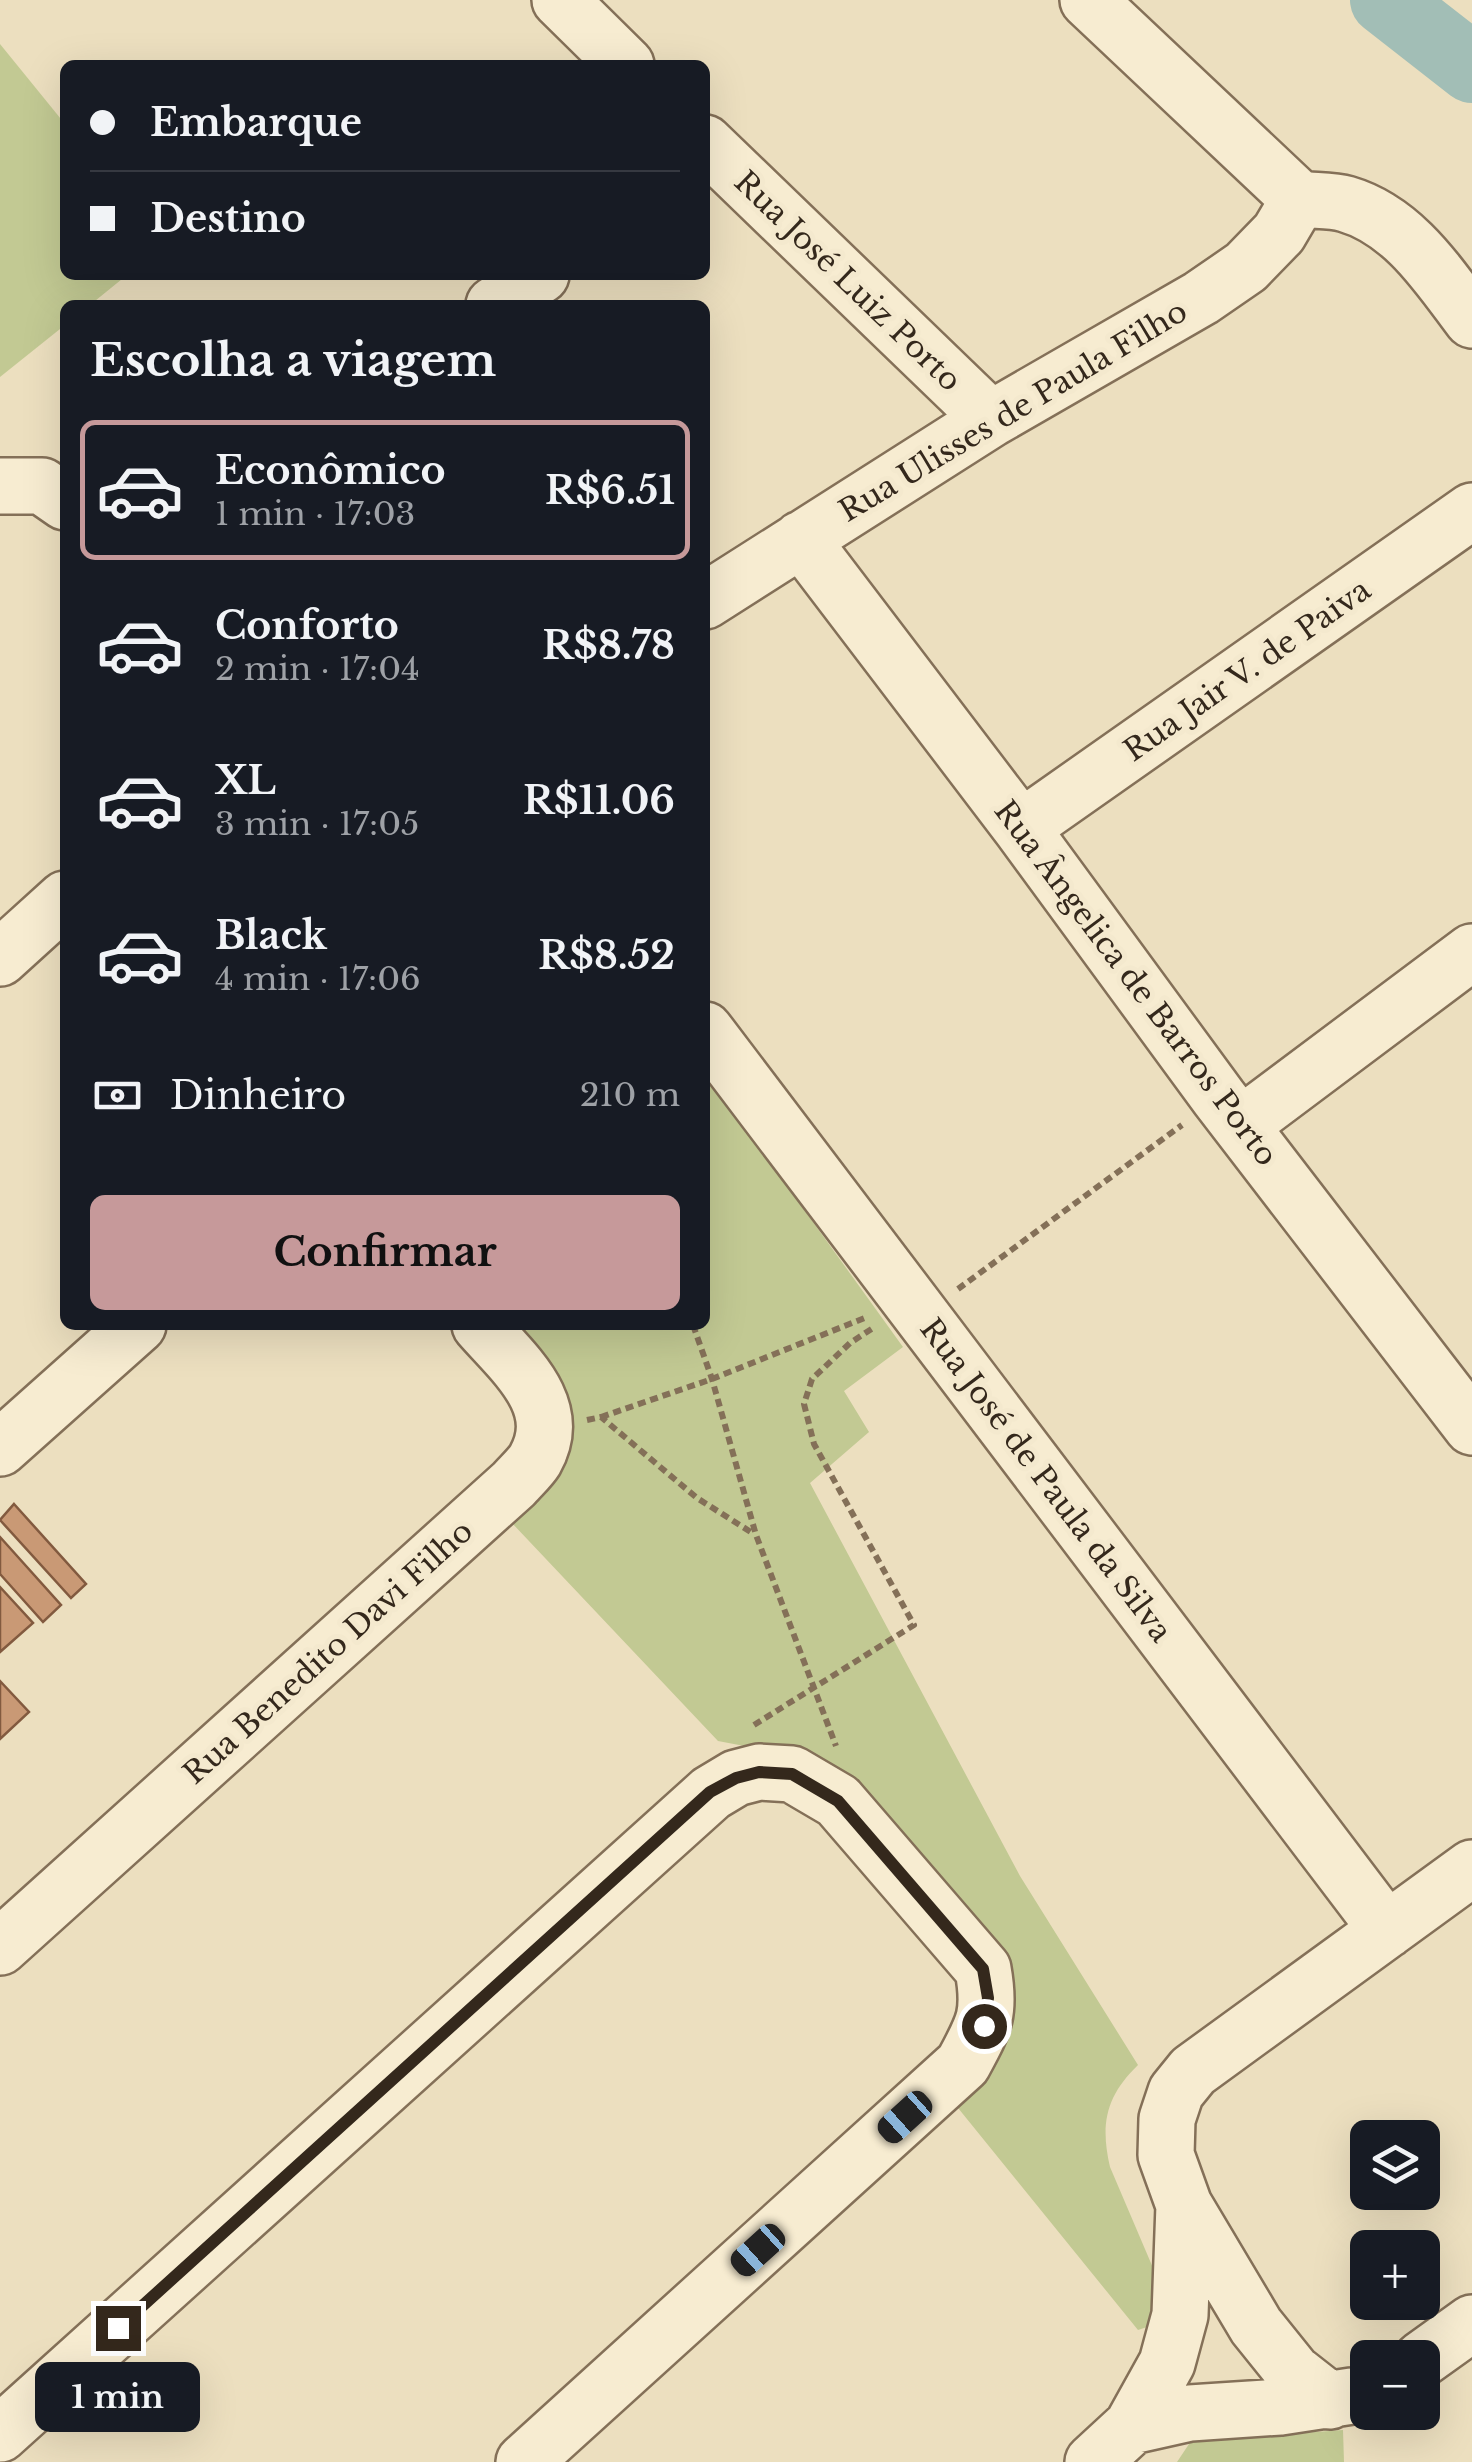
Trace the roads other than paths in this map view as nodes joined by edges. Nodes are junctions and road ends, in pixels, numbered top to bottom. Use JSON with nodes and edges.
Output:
{"nodes":[{"id":1,"x":560,"y":0,"type":"edge"},
{"id":2,"x":1088,"y":0,"type":"edge"},
{"id":3,"x":621,"y":60,"type":"edge"},
{"id":4,"x":711,"y":158,"type":"edge"},
{"id":5,"x":1299,"y":199,"type":"junction"},
{"id":6,"x":533,"y":280,"type":"edge"},
{"id":7,"x":502,"y":300,"type":"edge"},
{"id":8,"x":1472,"y":320,"type":"edge"},
{"id":9,"x":991,"y":418,"type":"junction"},
{"id":10,"x":0,"y":486,"type":"edge"},
{"id":11,"x":60,"y":499,"type":"edge"},
{"id":12,"x":1472,"y":511,"type":"edge"},
{"id":13,"x":801,"y":539,"type":"junction"},
{"id":14,"x":710,"y":597,"type":"edge"},
{"id":15,"x":1021,"y":828,"type":"junction"},
{"id":16,"x":60,"y":904,"type":"edge"},
{"id":17,"x":1472,"y":952,"type":"edge"},
{"id":18,"x":0,"y":958,"type":"edge"},
{"id":19,"x":710,"y":1037,"type":"edge"},
{"id":20,"x":1230,"y":1111,"type":"junction"},
{"id":21,"x":132,"y":1330,"type":"edge"},
{"id":22,"x":484,"y":1330,"type":"edge"},
{"id":23,"x":1469,"y":1418,"type":"edge"},
{"id":24,"x":0,"y":1448,"type":"edge"},
{"id":25,"x":1472,"y":1868,"type":"edge"},
{"id":26,"x":1387,"y":1930,"type":"junction"},
{"id":27,"x":0,"y":1947,"type":"edge"},
{"id":28,"x":1184,"y":2204,"type":"junction"},
{"id":29,"x":1472,"y":2322,"type":"edge"},
{"id":30,"x":1440,"y":2346,"type":"edge"},
{"id":31,"x":1349,"y":2397,"type":"edge"},
{"id":32,"x":1132,"y":2426,"type":"junction"},
{"id":33,"x":0,"y":2434,"type":"edge"},
{"id":34,"x":524,"y":2462,"type":"edge"},
{"id":35,"x":1093,"y":2462,"type":"edge"}],
"edges":[{"from":1,"to":3,"type":"street"},
{"from":2,"to":5,"type":"street"},
{"from":4,"to":9,"type":"street","name":"Rua José Luiz Porto"},
{"from":5,"to":8,"type":"street"},
{"from":5,"to":9,"type":"street","name":"Rua Ulisses de Paula Filho"},
{"from":6,"to":7,"type":"street"},
{"from":9,"to":13,"type":"street","name":"Rua Ulisses de Paula Filho"},
{"from":10,"to":11,"type":"street"},
{"from":12,"to":15,"type":"street","name":"Rua Jair V. de Paiva"},
{"from":13,"to":14,"type":"street","name":"Rua Ulisses de Paula Filho"},
{"from":13,"to":15,"type":"street","name":"Rua Ângelica de Barros Porto"},
{"from":15,"to":20,"type":"street","name":"Rua Ângelica de Barros Porto"},
{"from":16,"to":18,"type":"street"},
{"from":17,"to":20,"type":"street"},
{"from":19,"to":26,"type":"street","name":"Rua José de Paula da Silva"},
{"from":20,"to":23,"type":"street","name":"Rua Ângelica de Barros Porto"},
{"from":21,"to":24,"type":"street"},
{"from":22,"to":27,"type":"street","name":"Rua Benedito Davi Filho"},
{"from":25,"to":26,"type":"street"},
{"from":26,"to":28,"type":"street"},
{"from":28,"to":31,"type":"street"},
{"from":28,"to":32,"type":"street"},
{"from":29,"to":30,"type":"street"},
{"from":31,"to":32,"type":"street"},
{"from":32,"to":35,"type":"street"},
{"from":33,"to":34,"type":"street"}]}
